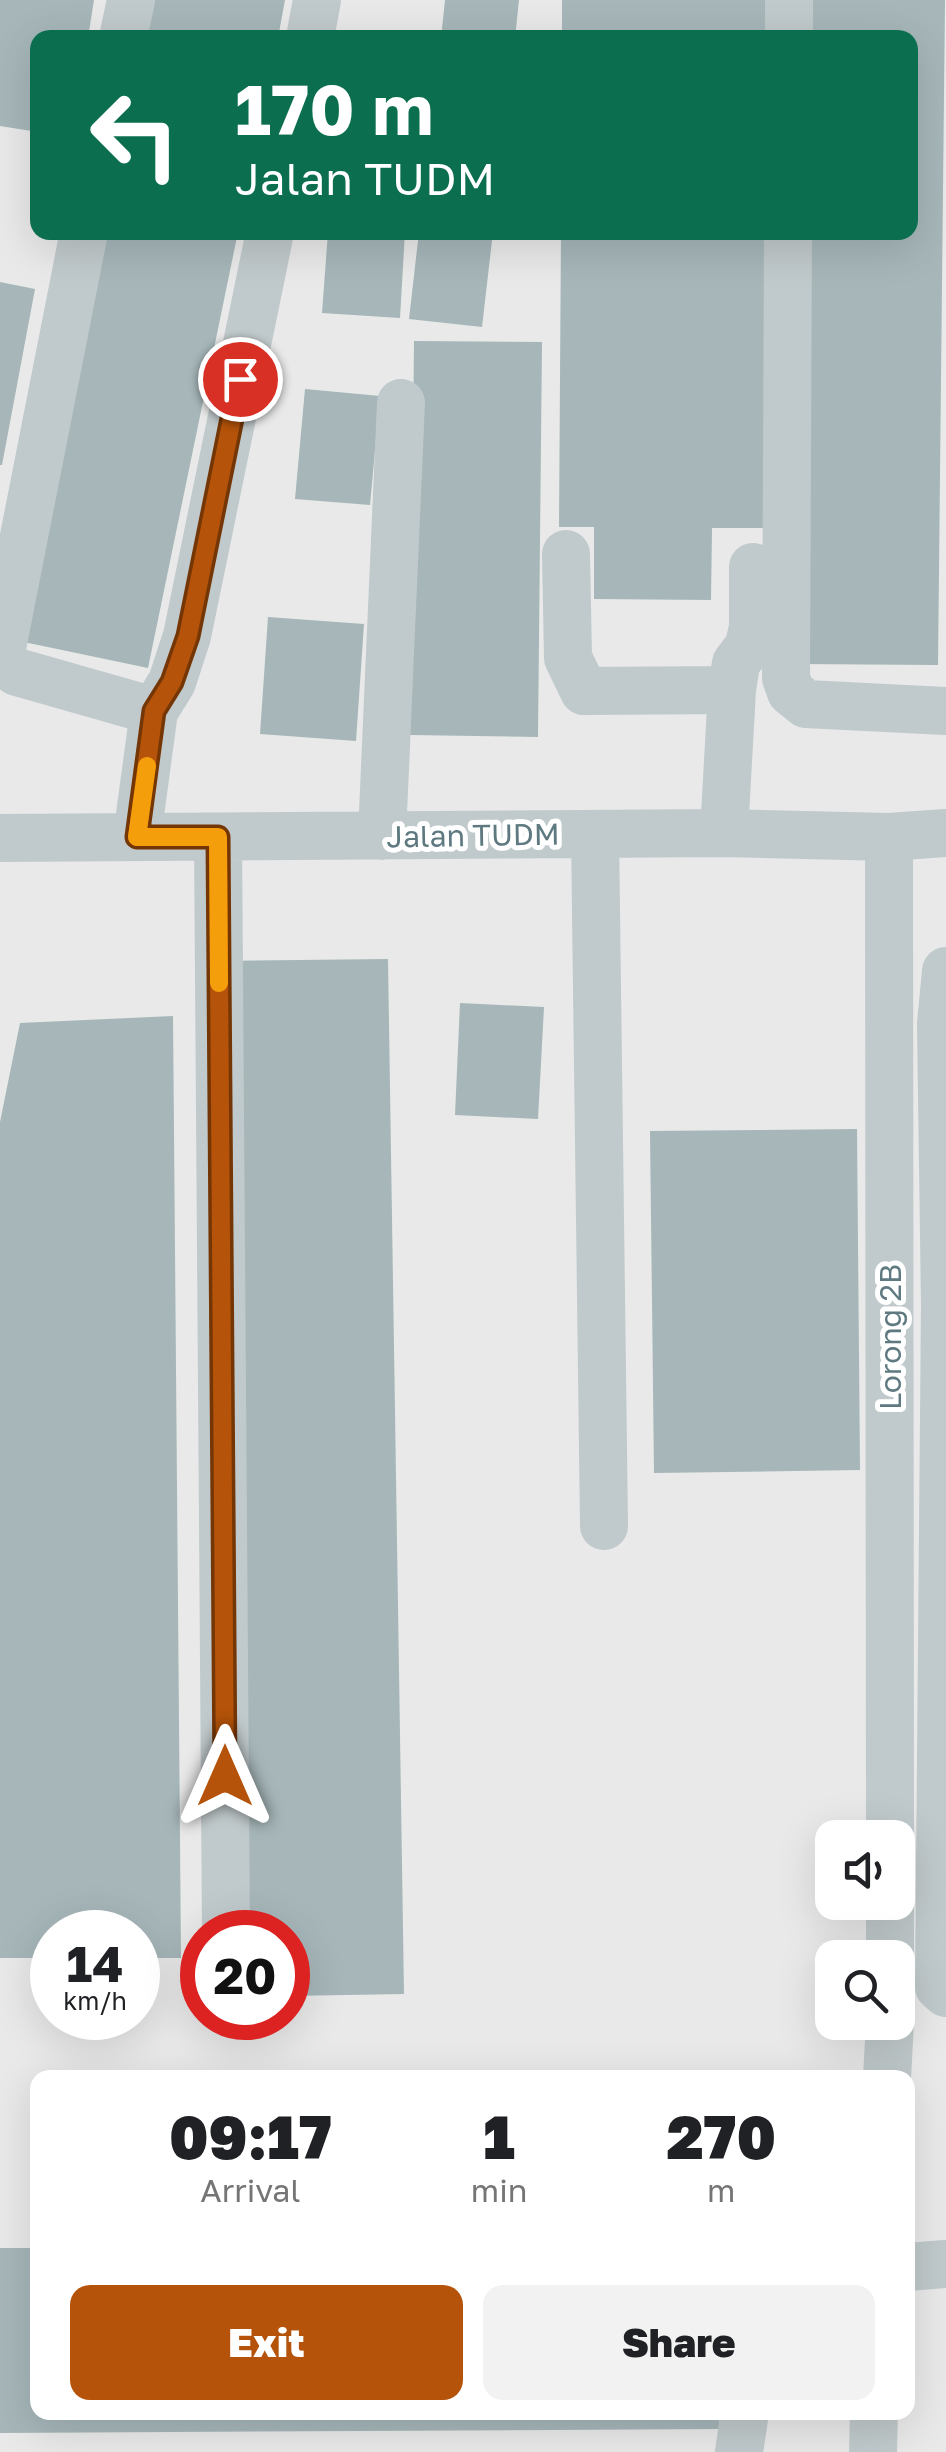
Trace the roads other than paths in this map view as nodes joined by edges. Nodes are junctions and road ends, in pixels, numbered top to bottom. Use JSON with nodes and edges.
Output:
{"nodes":[{"id":1,"x":131,"y":0,"type":"edge"},
{"id":2,"x":318,"y":0,"type":"edge"},
{"id":3,"x":789,"y":0,"type":"edge"},
{"id":4,"x":125,"y":30,"type":"edge"},
{"id":5,"x":312,"y":30,"type":"edge"},
{"id":6,"x":788,"y":30,"type":"edge"},
{"id":7,"x":82,"y":240,"type":"edge"},
{"id":8,"x":268,"y":240,"type":"edge"},
{"id":9,"x":788,"y":240,"type":"edge"},
{"id":10,"x":401,"y":403,"type":"dead end"},
{"id":11,"x":566,"y":554,"type":"dead end"},
{"id":12,"x":753,"y":567,"type":"dead end"},
{"id":13,"x":732,"y":690,"type":"junction"},
{"id":14,"x":154,"y":711,"type":"junction"},
{"id":15,"x":946,"y":711,"type":"edge"},
{"id":16,"x":946,"y":832,"type":"edge"},
{"id":17,"x":724,"y":833,"type":"junction"},
{"id":18,"x":595,"y":834,"type":"junction"},
{"id":19,"x":382,"y":836,"type":"junction"},
{"id":20,"x":889,"y":836,"type":"junction"},
{"id":21,"x":137,"y":837,"type":"junction"},
{"id":22,"x":218,"y":837,"type":"junction"},
{"id":23,"x":0,"y":838,"type":"edge"},
{"id":24,"x":946,"y":971,"type":"edge"},
{"id":25,"x":604,"y":1526,"type":"dead end"},
{"id":26,"x":890,"y":1820,"type":"edge"},
{"id":27,"x":226,"y":1910,"type":"edge"},
{"id":28,"x":946,"y":1993,"type":"edge"},
{"id":29,"x":889,"y":2040,"type":"edge"},
{"id":30,"x":887,"y":2070,"type":"edge"},
{"id":31,"x":946,"y":2264,"type":"edge"},
{"id":32,"x":915,"y":2267,"type":"edge"},
{"id":33,"x":745,"y":2420,"type":"edge"},
{"id":34,"x":874,"y":2420,"type":"edge"},
{"id":35,"x":739,"y":2452,"type":"edge"},
{"id":36,"x":873,"y":2452,"type":"edge"}],
"edges":[{"from":1,"to":4,"type":"street"},
{"from":2,"to":5,"type":"street"},
{"from":3,"to":6,"type":"street"},
{"from":7,"to":14,"type":"street"},
{"from":8,"to":14,"type":"street"},
{"from":9,"to":15,"type":"street"},
{"from":10,"to":19,"type":"street"},
{"from":11,"to":13,"type":"street"},
{"from":12,"to":13,"type":"street"},
{"from":13,"to":17,"type":"street"},
{"from":14,"to":21,"type":"street"},
{"from":16,"to":20,"type":"street","name":"Jalan TUDM"},
{"from":17,"to":18,"type":"street","name":"Jalan TUDM"},
{"from":17,"to":20,"type":"street","name":"Jalan TUDM"},
{"from":18,"to":19,"type":"street","name":"Jalan TUDM"},
{"from":18,"to":25,"type":"street"},
{"from":19,"to":22,"type":"street","name":"Jalan TUDM"},
{"from":20,"to":26,"type":"street","name":"Lorong 2B"},
{"from":21,"to":22,"type":"street","name":"Jalan TUDM"},
{"from":21,"to":23,"type":"street","name":"Jalan TUDM"},
{"from":22,"to":27,"type":"street"},
{"from":24,"to":28,"type":"street"},
{"from":29,"to":30,"type":"street"},
{"from":31,"to":32,"type":"street"},
{"from":33,"to":35,"type":"street"},
{"from":34,"to":36,"type":"street"}]}
